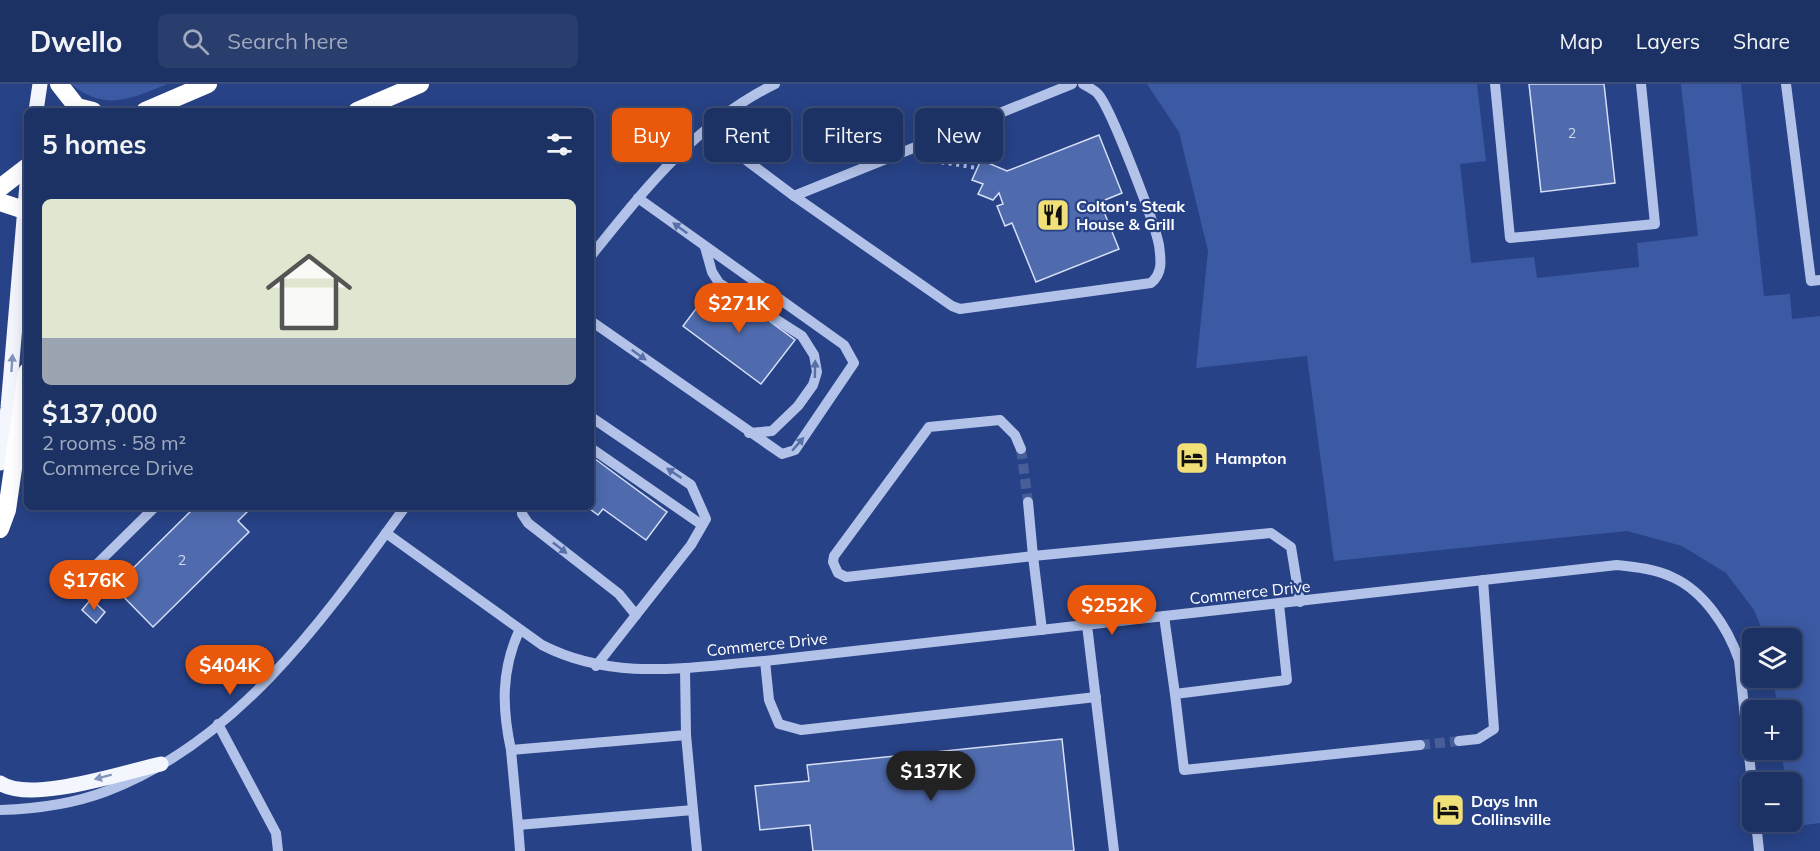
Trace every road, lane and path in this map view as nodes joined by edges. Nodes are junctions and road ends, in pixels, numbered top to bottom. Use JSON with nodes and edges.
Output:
{"nodes":[{"id":1,"x":40,"y":84,"type":"edge"},
{"id":2,"x":59,"y":84,"type":"edge"},
{"id":3,"x":208,"y":84,"type":"edge"},
{"id":4,"x":420,"y":84,"type":"edge"},
{"id":5,"x":775,"y":84,"type":"edge"},
{"id":6,"x":1072,"y":84,"type":"edge"},
{"id":7,"x":1083,"y":84,"type":"edge"},
{"id":8,"x":1495,"y":84,"type":"edge"},
{"id":9,"x":1641,"y":84,"type":"edge"},
{"id":10,"x":1786,"y":84,"type":"edge"},
{"id":11,"x":36,"y":108,"type":"edge"},
{"id":12,"x":83,"y":108,"type":"edge"},
{"id":13,"x":152,"y":108,"type":"edge"},
{"id":14,"x":364,"y":108,"type":"edge"},
{"id":15,"x":739,"y":108,"type":"edge"},
{"id":16,"x":704,"y":132,"type":"edge"},
{"id":17,"x":749,"y":162,"type":"edge"},
{"id":18,"x":944,"y":162,"type":"edge"},
{"id":19,"x":977,"y":168,"type":"dead end"},
{"id":20,"x":24,"y":169,"type":"edge"},
{"id":21,"x":0,"y":188,"type":"edge"},
{"id":22,"x":794,"y":196,"type":"junction"},
{"id":23,"x":638,"y":198,"type":"junction"},
{"id":24,"x":0,"y":202,"type":"edge"},
{"id":25,"x":24,"y":211,"type":"edge"},
{"id":26,"x":24,"y":223,"type":"edge"},
{"id":27,"x":705,"y":247,"type":"junction"},
{"id":28,"x":594,"y":252,"type":"edge"},
{"id":29,"x":1820,"y":280,"type":"edge"},
{"id":30,"x":594,"y":323,"type":"edge"},
{"id":31,"x":24,"y":392,"type":"edge"},
{"id":32,"x":594,"y":420,"type":"edge"},
{"id":33,"x":749,"y":433,"type":"junction"},
{"id":34,"x":1021,"y":449,"type":"tunnel mouth"},
{"id":35,"x":594,"y":450,"type":"edge"},
{"id":36,"x":0,"y":463,"type":"edge"},
{"id":37,"x":1028,"y":502,"type":"tunnel mouth"},
{"id":38,"x":152,"y":510,"type":"edge"},
{"id":39,"x":403,"y":510,"type":"edge"},
{"id":40,"x":522,"y":510,"type":"edge"},
{"id":41,"x":704,"y":522,"type":"junction"},
{"id":42,"x":0,"y":529,"type":"edge"},
{"id":43,"x":386,"y":533,"type":"junction"},
{"id":44,"x":1033,"y":556,"type":"junction"},
{"id":45,"x":96,"y":564,"type":"dead end"},
{"id":46,"x":1483,"y":580,"type":"junction"},
{"id":47,"x":1300,"y":602,"type":"junction"},
{"id":48,"x":1279,"y":604,"type":"junction"},
{"id":49,"x":636,"y":615,"type":"junction"},
{"id":50,"x":1164,"y":616,"type":"junction"},
{"id":51,"x":1087,"y":625,"type":"junction"},
{"id":52,"x":1042,"y":630,"type":"junction"},
{"id":53,"x":519,"y":631,"type":"junction"},
{"id":54,"x":765,"y":660,"type":"junction"},
{"id":55,"x":596,"y":666,"type":"junction"},
{"id":56,"x":685,"y":668,"type":"junction"},
{"id":57,"x":1175,"y":694,"type":"junction"},
{"id":58,"x":1096,"y":697,"type":"junction"},
{"id":59,"x":218,"y":724,"type":"junction"},
{"id":60,"x":686,"y":735,"type":"junction"},
{"id":61,"x":1459,"y":741,"type":"tunnel mouth"},
{"id":62,"x":1420,"y":745,"type":"tunnel mouth"},
{"id":63,"x":511,"y":750,"type":"junction"},
{"id":64,"x":160,"y":764,"type":"junction"},
{"id":65,"x":1751,"y":772,"type":"edge"},
{"id":66,"x":0,"y":783,"type":"edge"},
{"id":67,"x":0,"y":810,"type":"edge"},
{"id":68,"x":693,"y":810,"type":"junction"},
{"id":69,"x":518,"y":825,"type":"junction"},
{"id":70,"x":1757,"y":832,"type":"edge"},
{"id":71,"x":278,"y":851,"type":"edge"},
{"id":72,"x":520,"y":851,"type":"edge"},
{"id":73,"x":697,"y":851,"type":"edge"},
{"id":74,"x":1114,"y":851,"type":"edge"},
{"id":75,"x":1759,"y":851,"type":"edge"}],
"edges":[{"from":1,"to":11,"type":"main road"},
{"from":2,"to":12,"type":"highway"},
{"from":3,"to":13,"type":"highway"},
{"from":4,"to":14,"type":"highway"},
{"from":5,"to":15,"type":"street"},
{"from":6,"to":22,"type":"street"},
{"from":7,"to":22,"type":"street"},
{"from":8,"to":9,"type":"street"},
{"from":10,"to":29,"type":"street"},
{"from":16,"to":23,"type":"street"},
{"from":17,"to":22,"type":"street"},
{"from":18,"to":19,"type":"path"},
{"from":20,"to":21,"type":"highway"},
{"from":27,"to":23,"type":"street","one_way":true},
{"from":23,"to":28,"type":"street"},
{"from":24,"to":25,"type":"highway"},
{"from":36,"to":26,"type":"main road","one_way":true},
{"from":33,"to":27,"type":"street","one_way":true},
{"from":33,"to":27,"type":"street","one_way":true},
{"from":30,"to":33,"type":"street","one_way":true},
{"from":31,"to":42,"type":"highway"},
{"from":41,"to":32,"type":"street","one_way":true},
{"from":34,"to":44,"type":"street"},
{"from":35,"to":41,"type":"street"},
{"from":37,"to":44,"type":"street"},
{"from":38,"to":45,"type":"street"},
{"from":39,"to":43,"type":"street"},
{"from":40,"to":49,"type":"street","one_way":true},
{"from":41,"to":49,"type":"street"},
{"from":43,"to":53,"type":"street","name":"Commerce Drive"},
{"from":43,"to":59,"type":"street"},
{"from":44,"to":47,"type":"street"},
{"from":44,"to":52,"type":"street"},
{"from":46,"to":47,"type":"street","name":"Commerce Drive"},
{"from":46,"to":61,"type":"street"},
{"from":46,"to":65,"type":"street","name":"Commerce Drive"},
{"from":47,"to":48,"type":"street","name":"Commerce Drive"},
{"from":48,"to":50,"type":"street","name":"Commerce Drive"},
{"from":48,"to":57,"type":"street"},
{"from":49,"to":55,"type":"street"},
{"from":50,"to":51,"type":"street","name":"Commerce Drive"},
{"from":50,"to":57,"type":"street"},
{"from":51,"to":52,"type":"street","name":"Commerce Drive"},
{"from":51,"to":58,"type":"street"},
{"from":52,"to":54,"type":"street","name":"Commerce Drive"},
{"from":53,"to":55,"type":"street","name":"Commerce Drive"},
{"from":53,"to":63,"type":"street"},
{"from":54,"to":56,"type":"street","name":"Commerce Drive"},
{"from":54,"to":58,"type":"street"},
{"from":55,"to":56,"type":"street","name":"Commerce Drive"},
{"from":56,"to":60,"type":"street"},
{"from":57,"to":62,"type":"street"},
{"from":58,"to":74,"type":"street"},
{"from":59,"to":64,"type":"street"},
{"from":59,"to":71,"type":"street"},
{"from":60,"to":63,"type":"street"},
{"from":60,"to":68,"type":"street"},
{"from":63,"to":69,"type":"street"},
{"from":64,"to":66,"type":"main road","one_way":true},
{"from":64,"to":67,"type":"street"},
{"from":68,"to":69,"type":"street"},
{"from":68,"to":73,"type":"street"},
{"from":69,"to":72,"type":"street"},
{"from":70,"to":75,"type":"street"}]}
